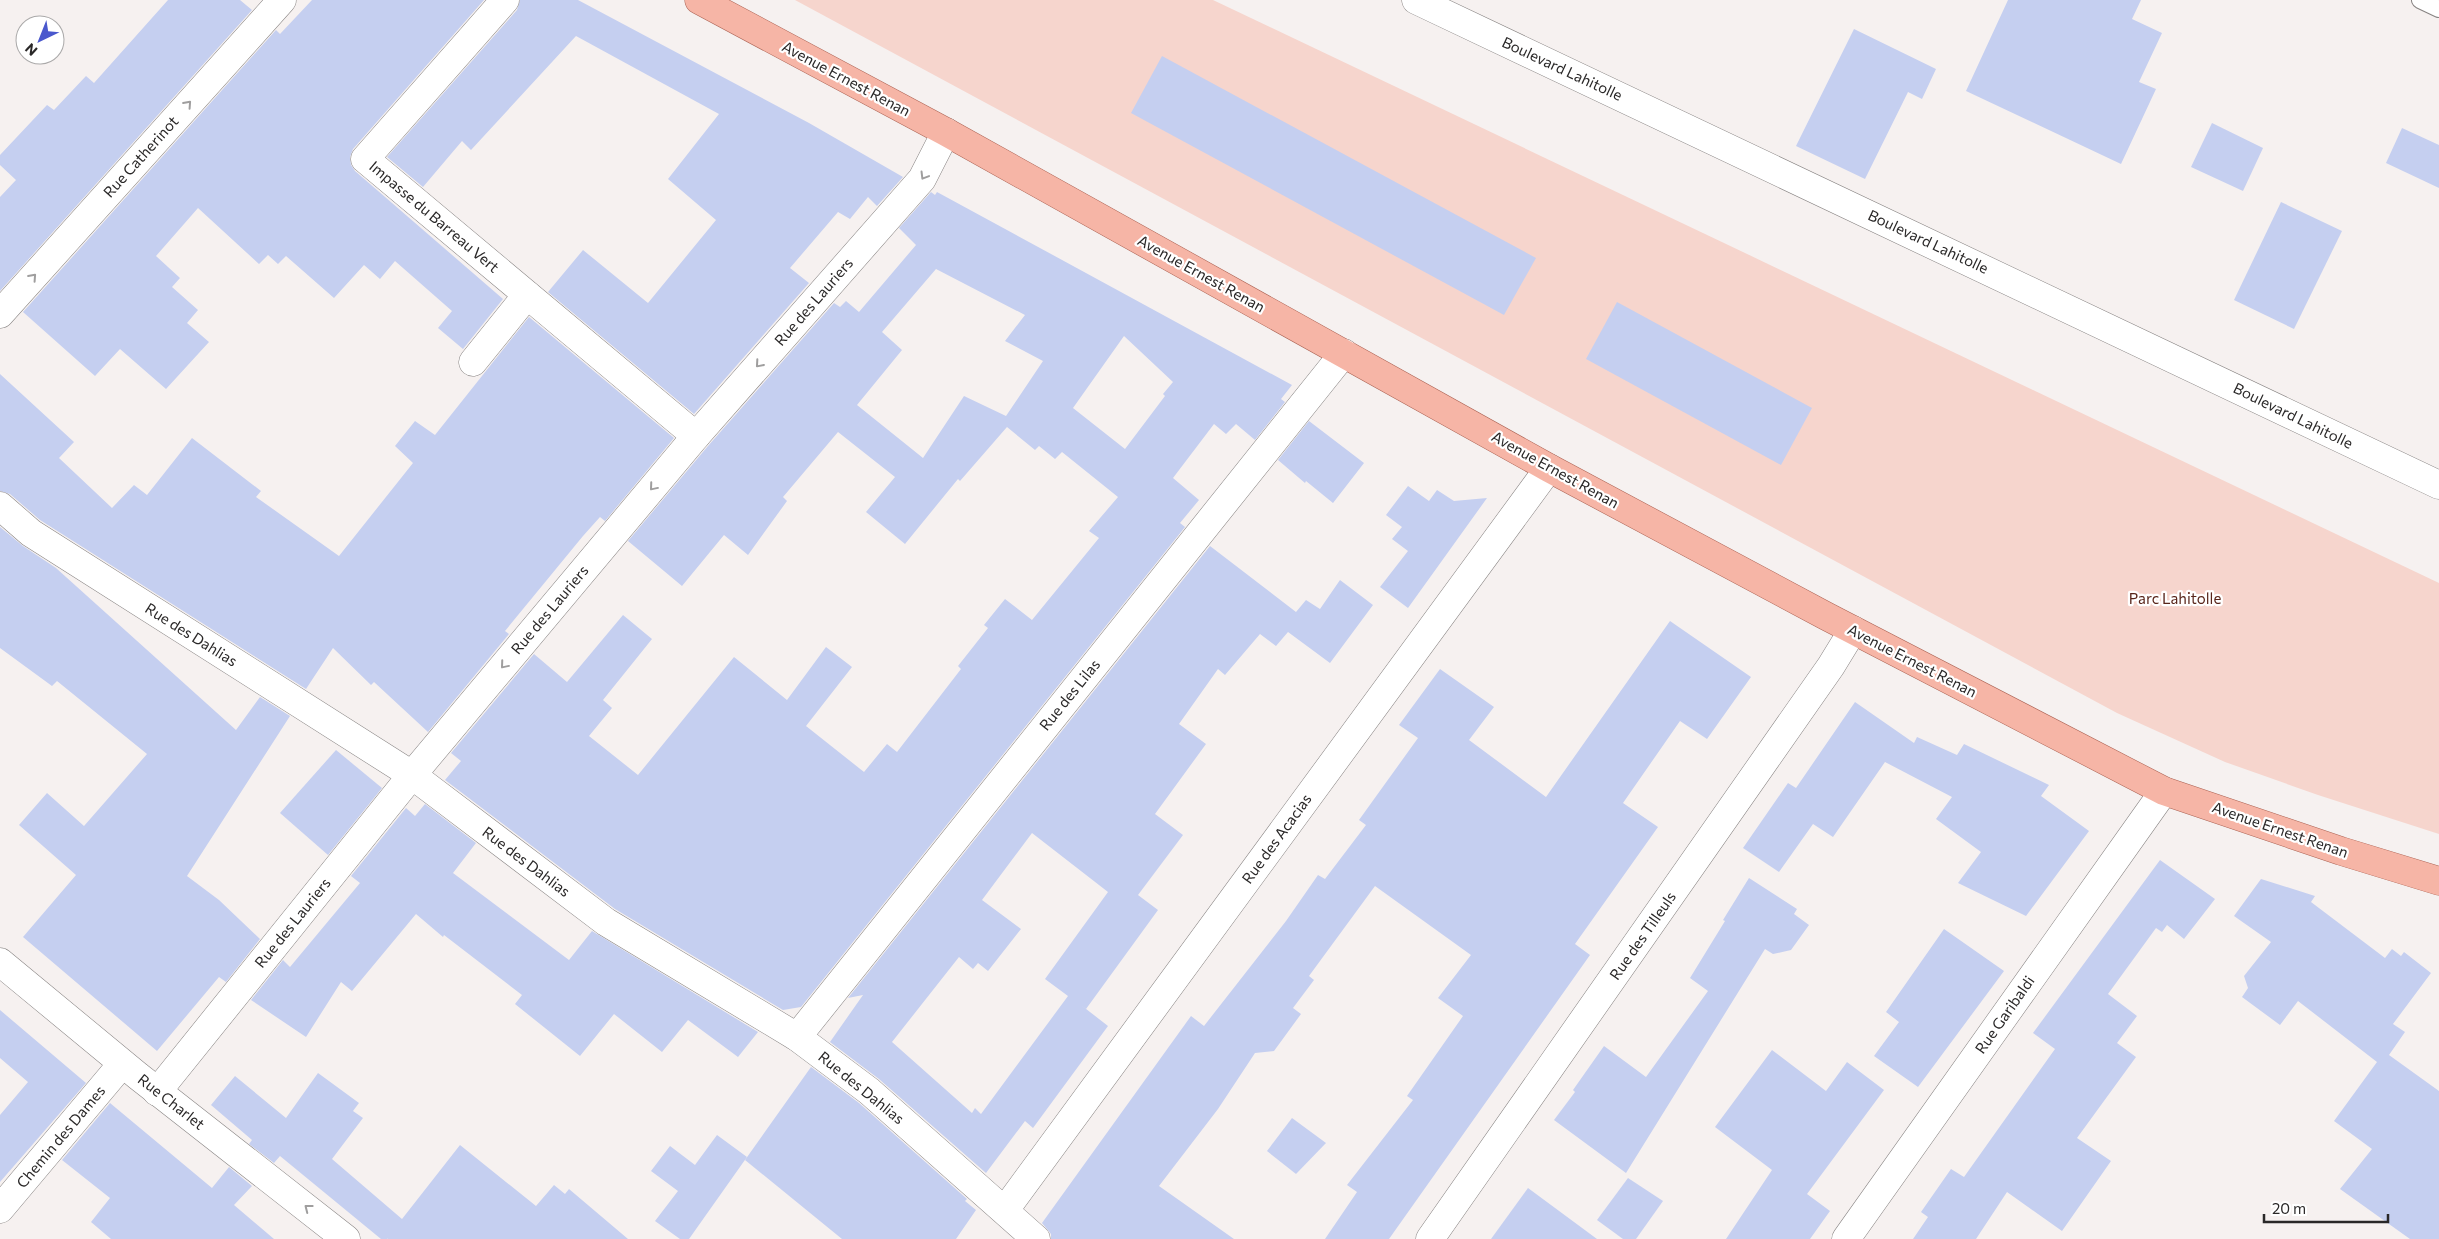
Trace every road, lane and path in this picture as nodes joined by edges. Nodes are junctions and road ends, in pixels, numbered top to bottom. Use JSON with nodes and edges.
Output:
{"nodes":[{"id":1,"x":282,"y":0,"type":"edge"},
{"id":2,"x":505,"y":0,"type":"edge"},
{"id":3,"x":699,"y":0,"type":"edge"},
{"id":4,"x":1416,"y":0,"type":"edge"},
{"id":5,"x":2420,"y":0,"type":"edge"},
{"id":6,"x":2439,"y":9,"type":"edge"},
{"id":7,"x":946,"y":132,"type":"junction"},
{"id":8,"x":527,"y":295,"type":"junction"},
{"id":9,"x":0,"y":314,"type":"edge"},
{"id":10,"x":1344,"y":353,"type":"junction"},
{"id":11,"x":473,"y":362,"type":"dead end"},
{"id":12,"x":696,"y":436,"type":"junction"},
{"id":13,"x":1549,"y":468,"type":"junction"},
{"id":14,"x":2439,"y":485,"type":"edge"},
{"id":15,"x":0,"y":506,"type":"edge"},
{"id":16,"x":1853,"y":630,"type":"junction"},
{"id":17,"x":412,"y":775,"type":"junction"},
{"id":18,"x":2164,"y":791,"type":"junction"},
{"id":19,"x":2439,"y":881,"type":"edge"},
{"id":20,"x":0,"y":962,"type":"edge"},
{"id":21,"x":797,"y":1037,"type":"junction"},
{"id":22,"x":122,"y":1064,"type":"junction"},
{"id":23,"x":157,"y":1092,"type":"junction"},
{"id":24,"x":0,"y":1209,"type":"edge"},
{"id":25,"x":1005,"y":1210,"type":"junction"},
{"id":26,"x":346,"y":1239,"type":"edge"},
{"id":27,"x":1036,"y":1239,"type":"edge"},
{"id":28,"x":1430,"y":1239,"type":"edge"},
{"id":29,"x":1846,"y":1239,"type":"edge"}],
"edges":[{"from":9,"to":1,"type":"street","name":"Rue Catherinot","one_way":true},
{"from":2,"to":8,"type":"street","name":"Impasse du Barreau Vert"},
{"from":3,"to":7,"type":"main road","name":"Avenue Ernest Renan"},
{"from":4,"to":14,"type":"street","name":"Boulevard Lahitolle"},
{"from":5,"to":6,"type":"lane"},
{"from":7,"to":10,"type":"main road","name":"Avenue Ernest Renan"},
{"from":7,"to":12,"type":"street","name":"Rue des Lauriers","one_way":true},
{"from":8,"to":11,"type":"street"},
{"from":8,"to":12,"type":"street","name":"Impasse du Barreau Vert"},
{"from":10,"to":13,"type":"main road","name":"Avenue Ernest Renan"},
{"from":10,"to":21,"type":"street","name":"Rue des Lilas"},
{"from":12,"to":17,"type":"street","name":"Rue des Lauriers","one_way":true},
{"from":13,"to":16,"type":"main road","name":"Avenue Ernest Renan"},
{"from":13,"to":25,"type":"street","name":"Rue des Acacias"},
{"from":15,"to":17,"type":"street","name":"Rue des Dahlias"},
{"from":16,"to":18,"type":"main road","name":"Avenue Ernest Renan"},
{"from":16,"to":28,"type":"street","name":"Rue des Tilleuls"},
{"from":17,"to":21,"type":"street","name":"Rue des Dahlias"},
{"from":17,"to":23,"type":"street","name":"Rue des Lauriers"},
{"from":18,"to":19,"type":"main road","name":"Avenue Ernest Renan"},
{"from":18,"to":29,"type":"street","name":"Rue Garibaldi"},
{"from":20,"to":22,"type":"street","name":"Rue Charlet"},
{"from":21,"to":25,"type":"street","name":"Rue des Dahlias"},
{"from":22,"to":23,"type":"street","name":"Rue Charlet"},
{"from":22,"to":24,"type":"street","name":"Chemin des Dames"},
{"from":26,"to":23,"type":"street","name":"Rue Charlet","one_way":true},
{"from":25,"to":27,"type":"street","name":"Rue des Dahlias"}]}
